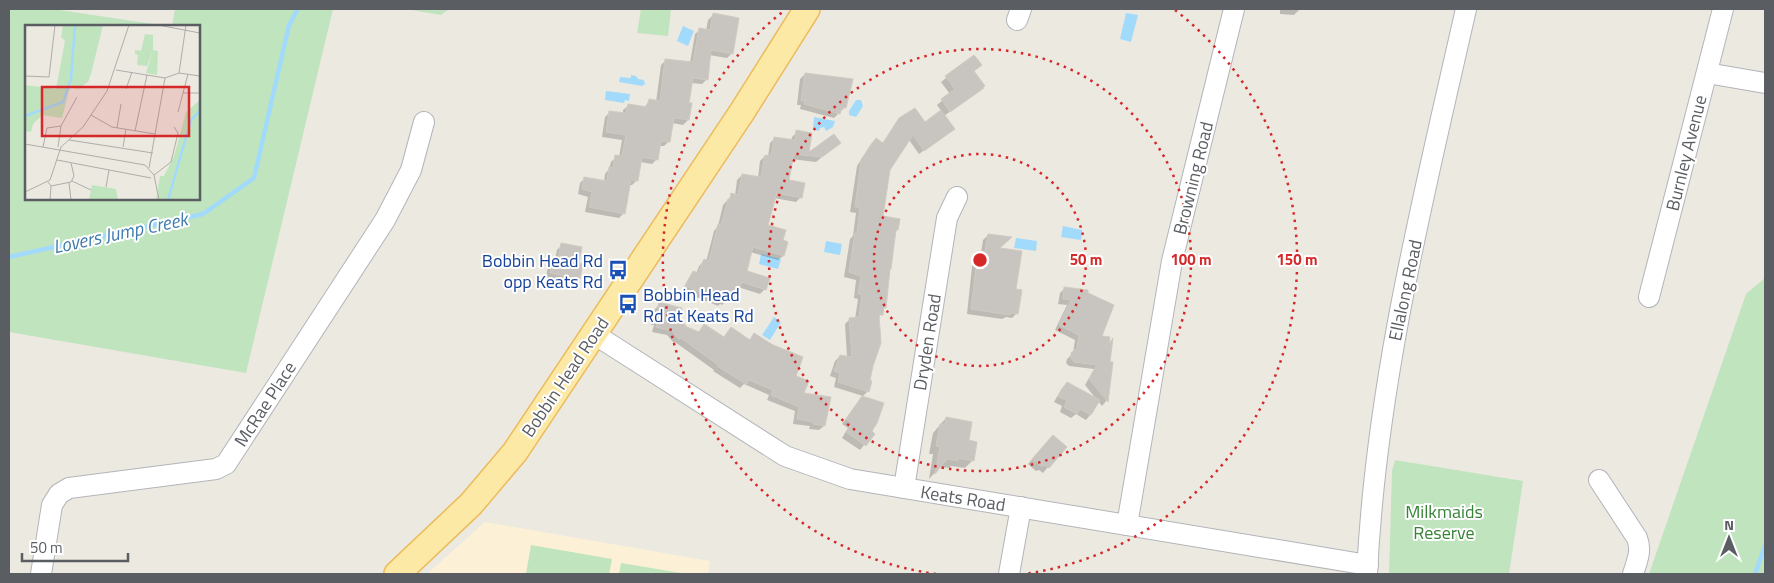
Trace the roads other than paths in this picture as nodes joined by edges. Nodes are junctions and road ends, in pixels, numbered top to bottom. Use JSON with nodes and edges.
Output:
{"nodes":[{"id":1,"x":807,"y":9,"type":"edge"},
{"id":2,"x":1234,"y":9,"type":"edge"},
{"id":3,"x":1466,"y":9,"type":"edge"},
{"id":4,"x":1723,"y":9,"type":"edge"},
{"id":5,"x":1707,"y":72,"type":"junction"},
{"id":6,"x":1765,"y":83,"type":"edge"},
{"id":7,"x":424,"y":122,"type":"dead end"},
{"id":8,"x":957,"y":197,"type":"dead end"},
{"id":9,"x":1649,"y":297,"type":"dead end"},
{"id":10,"x":594,"y":334,"type":"junction"},
{"id":11,"x":1599,"y":480,"type":"dead end"},
{"id":12,"x":904,"y":488,"type":"junction"},
{"id":13,"x":1021,"y":507,"type":"junction"},
{"id":14,"x":1127,"y":525,"type":"junction"},
{"id":15,"x":1368,"y":570,"type":"edge"},
{"id":16,"x":40,"y":574,"type":"edge"},
{"id":17,"x":397,"y":574,"type":"edge"},
{"id":18,"x":1009,"y":574,"type":"edge"},
{"id":19,"x":1633,"y":574,"type":"edge"}],
"edges":[{"from":1,"to":10,"type":"main road","name":"Bobbin Head Road"},
{"from":2,"to":14,"type":"street","name":"Browning Road"},
{"from":3,"to":15,"type":"street","name":"Ellalong Road"},
{"from":4,"to":5,"type":"street","name":"Burnley Avenue"},
{"from":5,"to":6,"type":"street"},
{"from":5,"to":9,"type":"street","name":"Burnley Avenue"},
{"from":7,"to":16,"type":"street","name":"McRae Place"},
{"from":8,"to":12,"type":"street","name":"Dryden Road"},
{"from":10,"to":12,"type":"street","name":"Keats Road"},
{"from":10,"to":17,"type":"main road","name":"Bobbin Head Road"},
{"from":11,"to":19,"type":"street"},
{"from":12,"to":13,"type":"street","name":"Keats Road"},
{"from":13,"to":14,"type":"street","name":"Keats Road"},
{"from":13,"to":18,"type":"street"},
{"from":14,"to":15,"type":"street","name":"Keats Road"}]}
